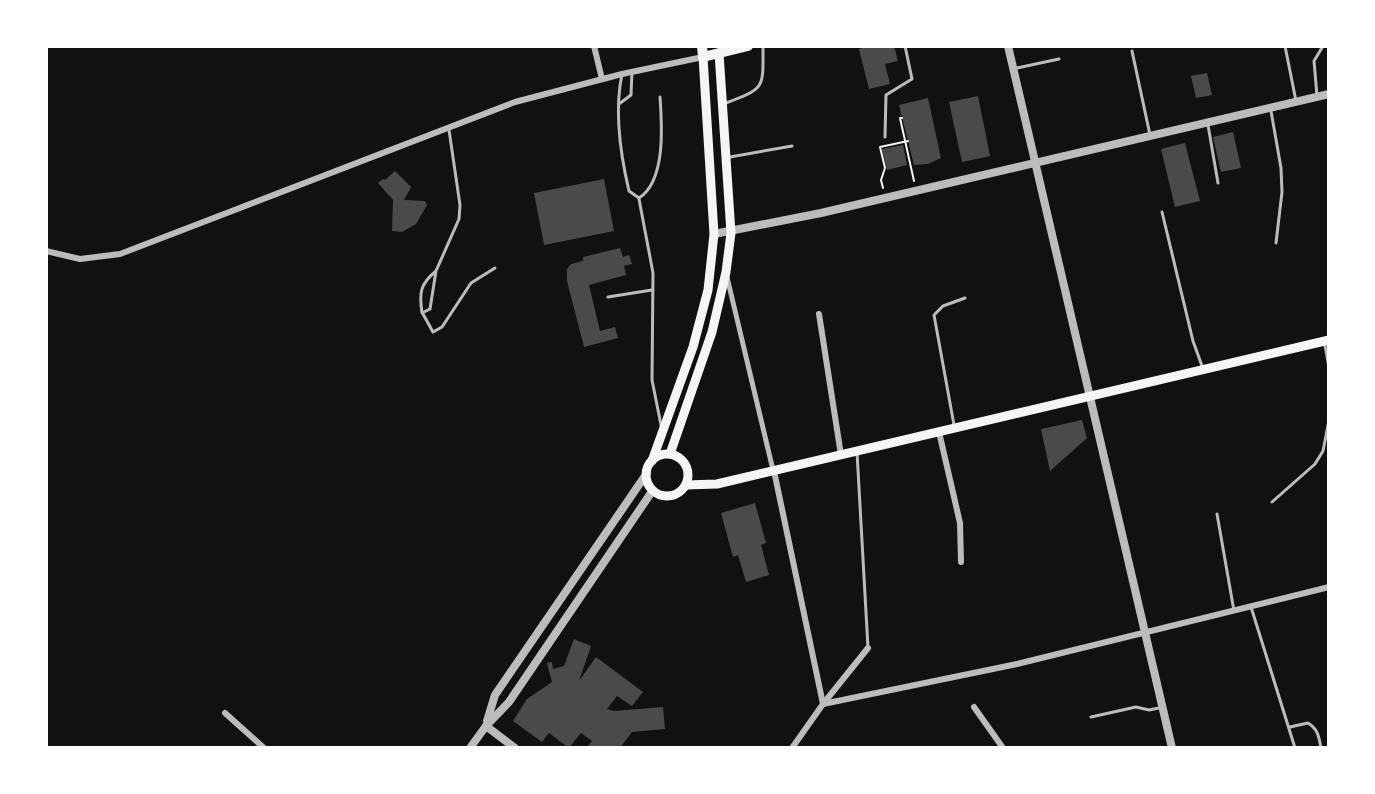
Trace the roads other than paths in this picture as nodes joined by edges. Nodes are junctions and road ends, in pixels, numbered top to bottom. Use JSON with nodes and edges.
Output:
{"nodes":[{"id":1,"x":594,"y":46,"type":"edge"},
{"id":2,"x":748,"y":46,"type":"edge"},
{"id":3,"x":763,"y":46,"type":"edge"},
{"id":4,"x":905,"y":46,"type":"edge"},
{"id":5,"x":1008,"y":46,"type":"edge"},
{"id":6,"x":1285,"y":46,"type":"edge"},
{"id":7,"x":1323,"y":46,"type":"edge"},
{"id":8,"x":718,"y":50,"type":"edge"},
{"id":9,"x":702,"y":51,"type":"edge"},
{"id":10,"x":1132,"y":51,"type":"dead end"},
{"id":11,"x":1059,"y":59,"type":"dead end"},
{"id":12,"x":1013,"y":69,"type":"junction"},
{"id":13,"x":632,"y":71,"type":"junction"},
{"id":14,"x":622,"y":74,"type":"junction"},
{"id":15,"x":602,"y":79,"type":"junction"},
{"id":16,"x":1329,"y":94,"type":"edge"},
{"id":17,"x":1317,"y":96,"type":"junction"},
{"id":18,"x":660,"y":97,"type":"dead end"},
{"id":19,"x":1296,"y":101,"type":"junction"},
{"id":20,"x":723,"y":104,"type":"junction"},
{"id":21,"x":617,"y":105,"type":"junction"},
{"id":22,"x":1271,"y":107,"type":"junction"},
{"id":23,"x":1207,"y":122,"type":"junction"},
{"id":24,"x":449,"y":130,"type":"junction"},
{"id":25,"x":1150,"y":135,"type":"junction"},
{"id":26,"x":885,"y":137,"type":"dead end"},
{"id":27,"x":792,"y":146,"type":"dead end"},
{"id":28,"x":726,"y":158,"type":"junction"},
{"id":29,"x":1035,"y":161,"type":"junction"},
{"id":30,"x":1218,"y":183,"type":"dead end"},
{"id":31,"x":639,"y":198,"type":"junction"},
{"id":32,"x":1162,"y":212,"type":"dead end"},
{"id":33,"x":731,"y":233,"type":"junction"},
{"id":34,"x":714,"y":234,"type":"junction"},
{"id":35,"x":1276,"y":243,"type":"dead end"},
{"id":36,"x":46,"y":251,"type":"edge"},
{"id":37,"x":495,"y":268,"type":"dead end"},
{"id":38,"x":436,"y":271,"type":"junction"},
{"id":39,"x":726,"y":272,"type":"junction"},
{"id":40,"x":652,"y":290,"type":"junction"},
{"id":41,"x":608,"y":297,"type":"dead end"},
{"id":42,"x":965,"y":298,"type":"dead end"},
{"id":43,"x":422,"y":313,"type":"junction"},
{"id":44,"x":819,"y":314,"type":"dead end"},
{"id":45,"x":1327,"y":341,"type":"edge"},
{"id":46,"x":1329,"y":368,"type":"edge"},
{"id":47,"x":1203,"y":370,"type":"junction"},
{"id":48,"x":1089,"y":397,"type":"junction"},
{"id":49,"x":1329,"y":420,"type":"edge"},
{"id":50,"x":955,"y":428,"type":"junction"},
{"id":51,"x":939,"y":432,"type":"junction"},
{"id":52,"x":663,"y":433,"type":"junction"},
{"id":53,"x":857,"y":451,"type":"junction"},
{"id":54,"x":670,"y":454,"type":"junction"},
{"id":55,"x":841,"y":455,"type":"junction"},
{"id":56,"x":652,"y":461,"type":"junction"},
{"id":57,"x":774,"y":471,"type":"junction"},
{"id":58,"x":647,"y":473,"type":"junction"},
{"id":59,"x":686,"y":485,"type":"junction"},
{"id":60,"x":653,"y":490,"type":"junction"},
{"id":61,"x":1272,"y":502,"type":"dead end"},
{"id":62,"x":1217,"y":514,"type":"dead end"},
{"id":63,"x":961,"y":562,"type":"dead end"},
{"id":64,"x":1329,"y":587,"type":"edge"},
{"id":65,"x":1251,"y":607,"type":"junction"},
{"id":66,"x":1234,"y":611,"type":"junction"},
{"id":67,"x":1146,"y":634,"type":"junction"},
{"id":68,"x":868,"y":648,"type":"joint"},
{"id":69,"x":823,"y":704,"type":"junction"},
{"id":70,"x":974,"y":707,"type":"dead end"},
{"id":71,"x":1163,"y":708,"type":"junction"},
{"id":72,"x":225,"y":713,"type":"dead end"},
{"id":73,"x":1091,"y":717,"type":"dead end"},
{"id":74,"x":486,"y":726,"type":"junction"},
{"id":75,"x":1290,"y":727,"type":"junction"},
{"id":76,"x":264,"y":748,"type":"edge"},
{"id":77,"x":470,"y":748,"type":"edge"},
{"id":78,"x":515,"y":748,"type":"edge"},
{"id":79,"x":792,"y":748,"type":"edge"},
{"id":80,"x":1003,"y":748,"type":"edge"},
{"id":81,"x":1172,"y":748,"type":"edge"},
{"id":82,"x":1295,"y":748,"type":"edge"},
{"id":83,"x":1321,"y":748,"type":"edge"}],
"edges":[{"from":1,"to":15,"type":"street"},
{"from":2,"to":8,"type":"main road"},
{"from":3,"to":20,"type":"lane"},
{"from":4,"to":26,"type":"lane"},
{"from":5,"to":12,"type":"street"},
{"from":6,"to":19,"type":"lane"},
{"from":7,"to":17,"type":"lane"},
{"from":8,"to":9,"type":"main road"},
{"from":8,"to":20,"type":"main road"},
{"from":9,"to":13,"type":"street"},
{"from":9,"to":34,"type":"main road"},
{"from":10,"to":25,"type":"lane"},
{"from":11,"to":12,"type":"lane"},
{"from":12,"to":29,"type":"street"},
{"from":13,"to":14,"type":"street"},
{"from":13,"to":21,"type":"lane"},
{"from":14,"to":15,"type":"street"},
{"from":14,"to":21,"type":"lane"},
{"from":15,"to":24,"type":"street"},
{"from":16,"to":17,"type":"street"},
{"from":17,"to":19,"type":"street"},
{"from":18,"to":31,"type":"lane"},
{"from":19,"to":22,"type":"street"},
{"from":20,"to":28,"type":"main road"},
{"from":21,"to":31,"type":"lane"},
{"from":22,"to":23,"type":"street"},
{"from":22,"to":35,"type":"lane"},
{"from":23,"to":25,"type":"street"},
{"from":23,"to":30,"type":"lane"},
{"from":24,"to":36,"type":"street"},
{"from":24,"to":38,"type":"lane"},
{"from":25,"to":29,"type":"street"},
{"from":27,"to":28,"type":"lane"},
{"from":28,"to":33,"type":"main road"},
{"from":29,"to":33,"type":"street"},
{"from":29,"to":48,"type":"street"},
{"from":31,"to":40,"type":"lane"},
{"from":32,"to":47,"type":"lane"},
{"from":33,"to":34,"type":"street"},
{"from":33,"to":39,"type":"main road"},
{"from":34,"to":52,"type":"main road"},
{"from":37,"to":43,"type":"lane"},
{"from":38,"to":43,"type":"lane"},
{"from":38,"to":43,"type":"lane"},
{"from":39,"to":54,"type":"main road"},
{"from":39,"to":57,"type":"street"},
{"from":40,"to":41,"type":"lane"},
{"from":40,"to":52,"type":"lane"},
{"from":42,"to":50,"type":"lane"},
{"from":44,"to":55,"type":"street"},
{"from":45,"to":46,"type":"lane"},
{"from":45,"to":47,"type":"main road"},
{"from":47,"to":48,"type":"main road"},
{"from":48,"to":50,"type":"main road"},
{"from":48,"to":67,"type":"street"},
{"from":49,"to":61,"type":"lane"},
{"from":50,"to":51,"type":"main road"},
{"from":51,"to":53,"type":"main road"},
{"from":51,"to":63,"type":"street"},
{"from":52,"to":56,"type":"main road"},
{"from":53,"to":55,"type":"main road"},
{"from":53,"to":68,"type":"lane"},
{"from":54,"to":56,"type":"main road"},
{"from":54,"to":59,"type":"main road"},
{"from":55,"to":57,"type":"main road"},
{"from":56,"to":58,"type":"main road"},
{"from":57,"to":59,"type":"main road"},
{"from":57,"to":69,"type":"street"},
{"from":58,"to":60,"type":"main road"},
{"from":58,"to":74,"type":"street"},
{"from":59,"to":60,"type":"main road"},
{"from":60,"to":74,"type":"street"},
{"from":62,"to":66,"type":"lane"},
{"from":64,"to":65,"type":"street"},
{"from":65,"to":66,"type":"street"},
{"from":65,"to":75,"type":"lane"},
{"from":66,"to":67,"type":"street"},
{"from":67,"to":69,"type":"street"},
{"from":67,"to":71,"type":"street"},
{"from":68,"to":69,"type":"street"},
{"from":69,"to":79,"type":"street"},
{"from":70,"to":80,"type":"street"},
{"from":71,"to":73,"type":"lane"},
{"from":71,"to":81,"type":"street"},
{"from":72,"to":76,"type":"street"},
{"from":74,"to":77,"type":"street"},
{"from":74,"to":78,"type":"street"},
{"from":75,"to":82,"type":"lane"},
{"from":75,"to":83,"type":"lane"}]}
